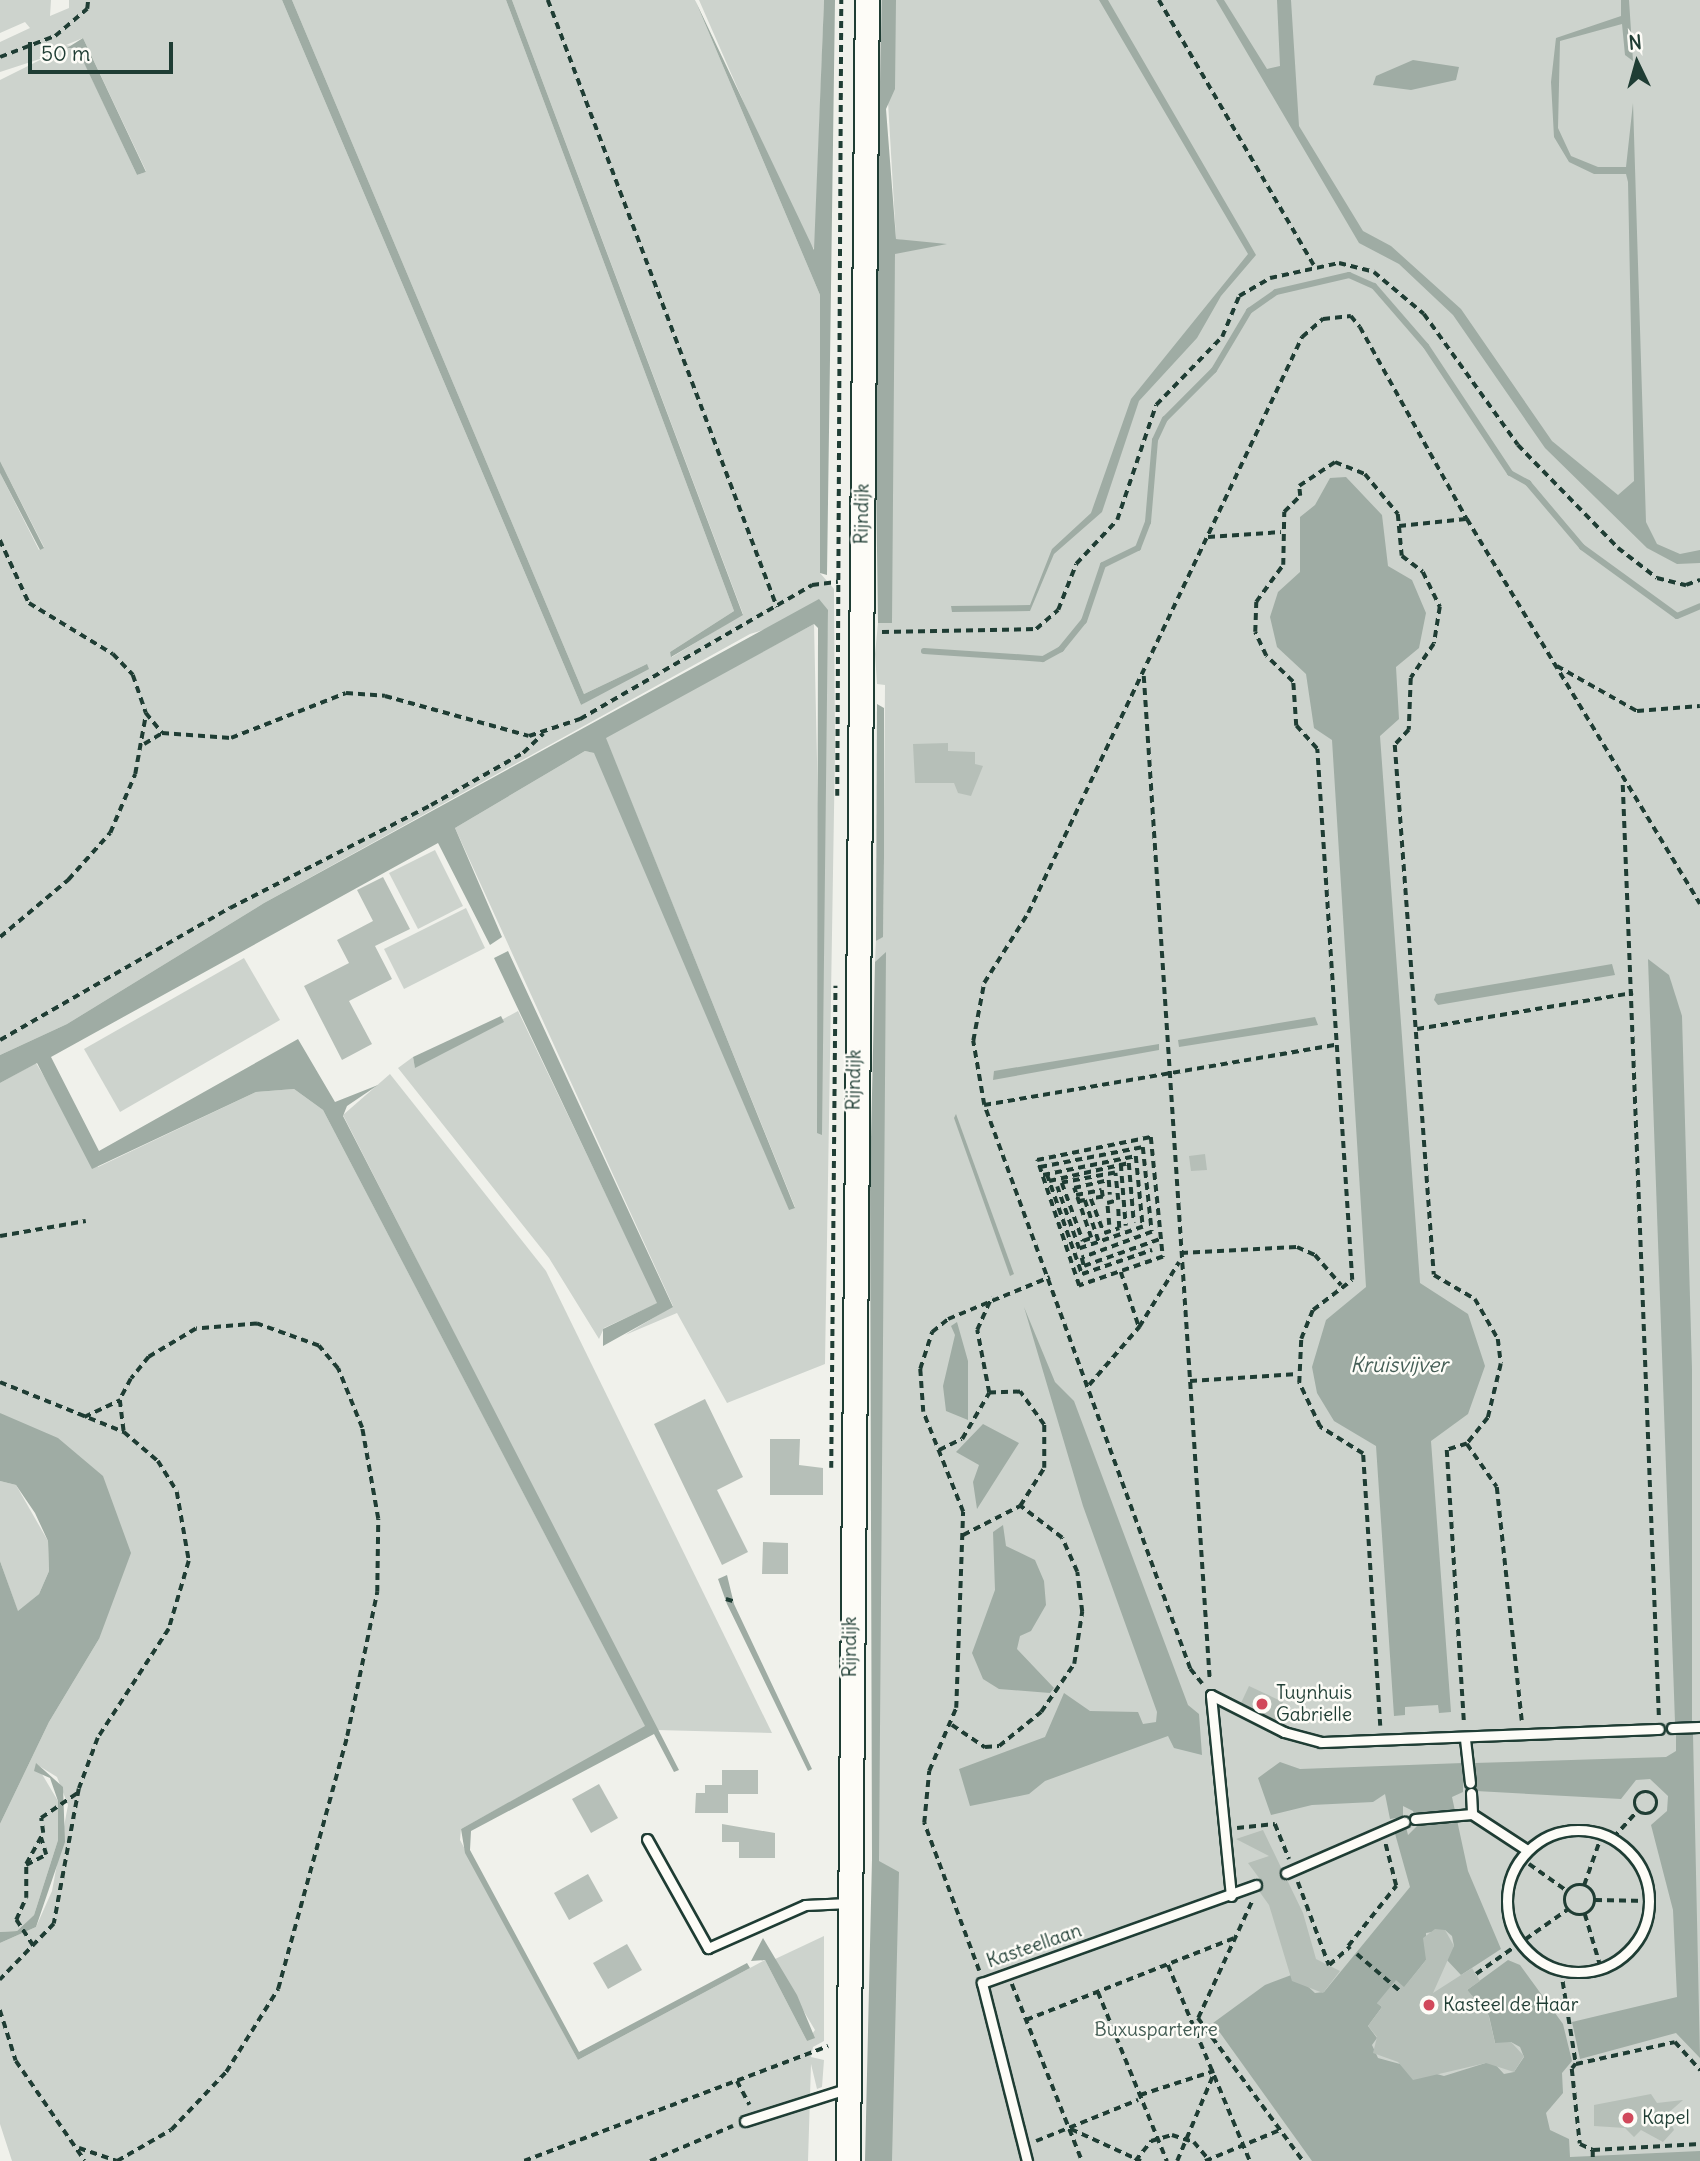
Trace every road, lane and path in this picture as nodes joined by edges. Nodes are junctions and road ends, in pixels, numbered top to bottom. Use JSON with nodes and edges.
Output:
{"nodes":[{"id":1,"x":88,"y":0,"type":"edge"},
{"id":2,"x":548,"y":0,"type":"edge"},
{"id":3,"x":841,"y":0,"type":"edge"},
{"id":4,"x":867,"y":0,"type":"edge"},
{"id":5,"x":1159,"y":0,"type":"edge"},
{"id":6,"x":0,"y":57,"type":"edge"},
{"id":7,"x":1314,"y":265,"type":"junction"},
{"id":8,"x":1467,"y":519,"type":"junction"},
{"id":9,"x":1399,"y":526,"type":"junction"},
{"id":10,"x":1281,"y":532,"type":"junction"},
{"id":11,"x":1208,"y":537,"type":"junction"},
{"id":12,"x":0,"y":540,"type":"edge"},
{"id":13,"x":1700,"y":580,"type":"edge"},
{"id":14,"x":838,"y":582,"type":"junction"},
{"id":15,"x":777,"y":607,"type":"junction"},
{"id":16,"x":888,"y":632,"type":"dead end"},
{"id":17,"x":1554,"y":664,"type":"junction"},
{"id":18,"x":1144,"y":674,"type":"junction"},
{"id":19,"x":1700,"y":706,"type":"edge"},
{"id":20,"x":146,"y":713,"type":"junction"},
{"id":21,"x":545,"y":732,"type":"junction"},
{"id":22,"x":162,"y":733,"type":"junction"},
{"id":23,"x":144,"y":744,"type":"junction"},
{"id":24,"x":1623,"y":782,"type":"junction"},
{"id":25,"x":837,"y":807,"type":"dead end"},
{"id":26,"x":1700,"y":904,"type":"edge"},
{"id":27,"x":0,"y":937,"type":"edge"},
{"id":28,"x":836,"y":972,"type":"dead end"},
{"id":29,"x":1633,"y":993,"type":"junction"},
{"id":30,"x":1417,"y":1029,"type":"junction"},
{"id":31,"x":0,"y":1040,"type":"edge"},
{"id":32,"x":1336,"y":1045,"type":"junction"},
{"id":33,"x":1169,"y":1072,"type":"junction"},
{"id":34,"x":984,"y":1105,"type":"junction"},
{"id":35,"x":1121,"y":1164,"type":"junction"},
{"id":36,"x":1040,"y":1167,"type":"junction"},
{"id":37,"x":1045,"y":1174,"type":"junction"},
{"id":38,"x":1049,"y":1181,"type":"junction"},
{"id":39,"x":1057,"y":1187,"type":"dead end"},
{"id":40,"x":1076,"y":1195,"type":"junction"},
{"id":41,"x":1110,"y":1195,"type":"dead end"},
{"id":42,"x":1079,"y":1201,"type":"junction"},
{"id":43,"x":1118,"y":1209,"type":"dead end"},
{"id":44,"x":86,"y":1222,"type":"dead end"},
{"id":45,"x":1134,"y":1223,"type":"dead end"},
{"id":46,"x":1109,"y":1225,"type":"dead end"},
{"id":47,"x":1126,"y":1226,"type":"dead end"},
{"id":48,"x":0,"y":1236,"type":"edge"},
{"id":49,"x":1161,"y":1238,"type":"junction"},
{"id":50,"x":1100,"y":1242,"type":"junction"},
{"id":51,"x":1152,"y":1250,"type":"dead end"},
{"id":52,"x":1181,"y":1253,"type":"junction"},
{"id":53,"x":1180,"y":1261,"type":"junction"},
{"id":54,"x":1121,"y":1271,"type":"junction"},
{"id":55,"x":1050,"y":1277,"type":"junction"},
{"id":56,"x":1341,"y":1285,"type":"junction"},
{"id":57,"x":992,"y":1297,"type":"junction"},
{"id":58,"x":1139,"y":1326,"type":"junction"},
{"id":59,"x":1298,"y":1374,"type":"junction"},
{"id":60,"x":1190,"y":1381,"type":"junction"},
{"id":61,"x":0,"y":1382,"type":"edge"},
{"id":62,"x":1089,"y":1385,"type":"junction"},
{"id":63,"x":989,"y":1393,"type":"junction"},
{"id":64,"x":120,"y":1399,"type":"junction"},
{"id":65,"x":82,"y":1418,"type":"junction"},
{"id":66,"x":124,"y":1432,"type":"junction"},
{"id":67,"x":1467,"y":1444,"type":"junction"},
{"id":68,"x":939,"y":1450,"type":"junction"},
{"id":69,"x":832,"y":1476,"type":"dead end"},
{"id":70,"x":1020,"y":1506,"type":"junction"},
{"id":71,"x":963,"y":1535,"type":"junction"},
{"id":72,"x":726,"y":1599,"type":"dead end"},
{"id":73,"x":736,"y":1602,"type":"dead end"},
{"id":74,"x":1211,"y":1695,"type":"junction"},
{"id":75,"x":951,"y":1725,"type":"junction"},
{"id":76,"x":1699,"y":1727,"type":"edge"},
{"id":77,"x":1380,"y":1728,"type":"dead end"},
{"id":78,"x":1672,"y":1728,"type":"dead end"},
{"id":79,"x":1659,"y":1729,"type":"joint"},
{"id":80,"x":1524,"y":1737,"type":"junction"},
{"id":81,"x":1465,"y":1739,"type":"junction"},
{"id":82,"x":79,"y":1792,"type":"junction"},
{"id":83,"x":1637,"y":1811,"type":"junction"},
{"id":84,"x":1472,"y":1814,"type":"junction"},
{"id":85,"x":1415,"y":1819,"type":"dead end"},
{"id":86,"x":1404,"y":1822,"type":"dead end"},
{"id":87,"x":1386,"y":1827,"type":"junction"},
{"id":88,"x":1221,"y":1830,"type":"junction"},
{"id":89,"x":1602,"y":1834,"type":"junction"},
{"id":90,"x":1613,"y":1838,"type":"junction"},
{"id":91,"x":41,"y":1839,"type":"junction"},
{"id":92,"x":648,"y":1839,"type":"dead end"},
{"id":93,"x":1524,"y":1854,"type":"junction"},
{"id":94,"x":26,"y":1865,"type":"junction"},
{"id":95,"x":1290,"y":1872,"type":"junction"},
{"id":96,"x":1256,"y":1885,"type":"joint"},
{"id":97,"x":1584,"y":1885,"type":"junction"},
{"id":98,"x":1567,"y":1891,"type":"junction"},
{"id":99,"x":1231,"y":1896,"type":"junction"},
{"id":100,"x":1595,"y":1900,"type":"junction"},
{"id":101,"x":1649,"y":1901,"type":"junction"},
{"id":102,"x":849,"y":1903,"type":"junction"},
{"id":103,"x":1568,"y":1909,"type":"junction"},
{"id":104,"x":1585,"y":1914,"type":"junction"},
{"id":105,"x":1237,"y":1937,"type":"junction"},
{"id":106,"x":1521,"y":1943,"type":"junction"},
{"id":107,"x":33,"y":1946,"type":"junction"},
{"id":108,"x":1357,"y":1954,"type":"dead end"},
{"id":109,"x":1168,"y":1965,"type":"junction"},
{"id":110,"x":1601,"y":1968,"type":"junction"},
{"id":111,"x":1561,"y":1970,"type":"junction"},
{"id":112,"x":1008,"y":1974,"type":"junction"},
{"id":113,"x":1476,"y":1974,"type":"dead end"},
{"id":114,"x":0,"y":1980,"type":"edge"},
{"id":115,"x":982,"y":1983,"type":"junction"},
{"id":116,"x":1098,"y":1992,"type":"junction"},
{"id":117,"x":1401,"y":1992,"type":"dead end"},
{"id":118,"x":0,"y":2010,"type":"edge"},
{"id":119,"x":1198,"y":2018,"type":"junction"},
{"id":120,"x":1026,"y":2020,"type":"junction"},
{"id":121,"x":1195,"y":2023,"type":"junction"},
{"id":122,"x":828,"y":2033,"type":"dead end"},
{"id":123,"x":1576,"y":2062,"type":"junction"},
{"id":124,"x":1700,"y":2070,"type":"edge"},
{"id":125,"x":1214,"y":2071,"type":"junction"},
{"id":126,"x":737,"y":2080,"type":"junction"},
{"id":127,"x":848,"y":2089,"type":"junction"},
{"id":128,"x":1142,"y":2099,"type":"junction"},
{"id":129,"x":756,"y":2116,"type":"junction"},
{"id":130,"x":745,"y":2121,"type":"joint"},
{"id":131,"x":1069,"y":2128,"type":"junction"},
{"id":132,"x":1280,"y":2130,"type":"junction"},
{"id":133,"x":1157,"y":2138,"type":"junction"},
{"id":134,"x":1187,"y":2138,"type":"junction"},
{"id":135,"x":1700,"y":2144,"type":"edge"},
{"id":136,"x":1244,"y":2145,"type":"junction"},
{"id":137,"x":1023,"y":2146,"type":"junction"},
{"id":138,"x":79,"y":2148,"type":"junction"},
{"id":139,"x":1593,"y":2152,"type":"junction"},
{"id":140,"x":1137,"y":2160,"type":"edge"},
{"id":141,"x":1208,"y":2160,"type":"edge"},
{"id":142,"x":85,"y":2161,"type":"edge"},
{"id":143,"x":117,"y":2161,"type":"edge"},
{"id":144,"x":524,"y":2161,"type":"edge"},
{"id":145,"x":650,"y":2161,"type":"edge"},
{"id":146,"x":848,"y":2161,"type":"edge"},
{"id":147,"x":1027,"y":2161,"type":"edge"},
{"id":148,"x":1082,"y":2161,"type":"edge"},
{"id":149,"x":1167,"y":2161,"type":"edge"},
{"id":150,"x":1177,"y":2161,"type":"edge"},
{"id":151,"x":1250,"y":2161,"type":"edge"},
{"id":152,"x":1303,"y":2161,"type":"edge"},
{"id":153,"x":1593,"y":2161,"type":"edge"}],
"edges":[{"from":1,"to":6,"type":"path"},
{"from":2,"to":15,"type":"path"},
{"from":3,"to":14,"type":"path","name":"Rijndijk"},
{"from":4,"to":102,"type":"street","name":"Rijndijk"},
{"from":5,"to":7,"type":"path"},
{"from":7,"to":13,"type":"path"},
{"from":7,"to":16,"type":"path"},
{"from":8,"to":9,"type":"path"},
{"from":8,"to":11,"type":"path"},
{"from":8,"to":17,"type":"path"},
{"from":9,"to":10,"type":"path"},
{"from":9,"to":30,"type":"path"},
{"from":10,"to":11,"type":"path"},
{"from":10,"to":32,"type":"path"},
{"from":11,"to":18,"type":"path"},
{"from":12,"to":20,"type":"path"},
{"from":14,"to":15,"type":"path"},
{"from":14,"to":25,"type":"path","name":"Rijndijk"},
{"from":15,"to":21,"type":"path"},
{"from":17,"to":19,"type":"path"},
{"from":17,"to":24,"type":"path"},
{"from":18,"to":33,"type":"path"},
{"from":18,"to":34,"type":"path"},
{"from":20,"to":22,"type":"path"},
{"from":20,"to":23,"type":"path"},
{"from":21,"to":22,"type":"path"},
{"from":21,"to":31,"type":"path"},
{"from":22,"to":23,"type":"path"},
{"from":23,"to":27,"type":"path"},
{"from":24,"to":26,"type":"path"},
{"from":24,"to":29,"type":"path"},
{"from":28,"to":69,"type":"path","name":"Rijndijk"},
{"from":29,"to":30,"type":"path"},
{"from":29,"to":79,"type":"path"},
{"from":30,"to":67,"type":"path"},
{"from":32,"to":33,"type":"path"},
{"from":32,"to":56,"type":"path"},
{"from":33,"to":34,"type":"path"},
{"from":33,"to":52,"type":"path"},
{"from":34,"to":55,"type":"path"},
{"from":35,"to":38,"type":"path"},
{"from":35,"to":45,"type":"path"},
{"from":35,"to":47,"type":"path"},
{"from":36,"to":37,"type":"path"},
{"from":36,"to":49,"type":"path"},
{"from":36,"to":49,"type":"path"},
{"from":37,"to":38,"type":"path"},
{"from":37,"to":50,"type":"path"},
{"from":37,"to":54,"type":"path"},
{"from":38,"to":51,"type":"path"},
{"from":39,"to":50,"type":"path"},
{"from":40,"to":41,"type":"path"},
{"from":40,"to":42,"type":"path"},
{"from":40,"to":43,"type":"path"},
{"from":42,"to":46,"type":"path"},
{"from":42,"to":50,"type":"path"},
{"from":44,"to":48,"type":"path"},
{"from":49,"to":54,"type":"path"},
{"from":52,"to":53,"type":"path"},
{"from":52,"to":56,"type":"path"},
{"from":53,"to":58,"type":"path"},
{"from":53,"to":60,"type":"path"},
{"from":54,"to":58,"type":"path"},
{"from":55,"to":57,"type":"path"},
{"from":55,"to":62,"type":"path"},
{"from":56,"to":59,"type":"path"},
{"from":57,"to":63,"type":"path"},
{"from":57,"to":68,"type":"path"},
{"from":58,"to":62,"type":"path"},
{"from":59,"to":60,"type":"path"},
{"from":59,"to":77,"type":"path"},
{"from":60,"to":74,"type":"path"},
{"from":61,"to":65,"type":"path"},
{"from":62,"to":74,"type":"path"},
{"from":63,"to":68,"type":"path"},
{"from":63,"to":70,"type":"path"},
{"from":64,"to":65,"type":"path"},
{"from":64,"to":66,"type":"path"},
{"from":64,"to":143,"type":"path"},
{"from":65,"to":66,"type":"path"},
{"from":66,"to":82,"type":"path"},
{"from":67,"to":80,"type":"path"},
{"from":67,"to":81,"type":"path"},
{"from":68,"to":71,"type":"path"},
{"from":70,"to":71,"type":"path"},
{"from":70,"to":75,"type":"path"},
{"from":71,"to":75,"type":"path"},
{"from":72,"to":73,"type":"path"},
{"from":74,"to":81,"type":"lane"},
{"from":74,"to":88,"type":"lane"},
{"from":75,"to":115,"type":"path"},
{"from":76,"to":78,"type":"lane"},
{"from":79,"to":80,"type":"lane"},
{"from":80,"to":81,"type":"lane"},
{"from":81,"to":84,"type":"lane"},
{"from":82,"to":91,"type":"path"},
{"from":82,"to":107,"type":"path"},
{"from":83,"to":83,"type":"path"},
{"from":83,"to":90,"type":"path"},
{"from":84,"to":85,"type":"lane"},
{"from":84,"to":93,"type":"lane"},
{"from":86,"to":87,"type":"lane"},
{"from":87,"to":95,"type":"lane"},
{"from":87,"to":95,"type":"path"},
{"from":88,"to":95,"type":"path"},
{"from":88,"to":99,"type":"lane"},
{"from":89,"to":90,"type":"lane"},
{"from":89,"to":93,"type":"lane"},
{"from":89,"to":97,"type":"path"},
{"from":90,"to":101,"type":"lane"},
{"from":91,"to":94,"type":"path"},
{"from":91,"to":94,"type":"path"},
{"from":92,"to":102,"type":"lane"},
{"from":93,"to":98,"type":"path"},
{"from":93,"to":106,"type":"lane"},
{"from":94,"to":107,"type":"path"},
{"from":96,"to":99,"type":"lane","name":"Kasteellaan"},
{"from":96,"to":105,"type":"path"},
{"from":97,"to":98,"type":"path"},
{"from":97,"to":100,"type":"path"},
{"from":98,"to":103,"type":"path"},
{"from":99,"to":112,"type":"lane","name":"Kasteellaan"},
{"from":100,"to":101,"type":"path"},
{"from":100,"to":104,"type":"path"},
{"from":101,"to":110,"type":"lane"},
{"from":102,"to":127,"type":"street","name":"Rijndijk"},
{"from":103,"to":104,"type":"path"},
{"from":103,"to":106,"type":"path"},
{"from":104,"to":110,"type":"path"},
{"from":105,"to":109,"type":"path"},
{"from":105,"to":119,"type":"path"},
{"from":106,"to":111,"type":"lane"},
{"from":106,"to":113,"type":"path"},
{"from":107,"to":114,"type":"path"},
{"from":108,"to":117,"type":"path"},
{"from":109,"to":116,"type":"path"},
{"from":109,"to":121,"type":"path"},
{"from":110,"to":111,"type":"lane"},
{"from":111,"to":123,"type":"path"},
{"from":112,"to":115,"type":"lane","name":"Kasteellaan"},
{"from":112,"to":120,"type":"path"},
{"from":115,"to":137,"type":"lane","name":"Kasteellaan"},
{"from":116,"to":120,"type":"path"},
{"from":116,"to":128,"type":"path"},
{"from":118,"to":138,"type":"path"},
{"from":119,"to":121,"type":"path"},
{"from":119,"to":132,"type":"path"},
{"from":120,"to":131,"type":"path"},
{"from":121,"to":125,"type":"path"},
{"from":122,"to":126,"type":"path"},
{"from":123,"to":124,"type":"path"},
{"from":123,"to":139,"type":"path"},
{"from":125,"to":128,"type":"path"},
{"from":125,"to":134,"type":"path"},
{"from":125,"to":136,"type":"path"},
{"from":126,"to":129,"type":"path"},
{"from":126,"to":144,"type":"path"},
{"from":127,"to":129,"type":"lane"},
{"from":127,"to":146,"type":"street","name":"Rijndijk"},
{"from":128,"to":131,"type":"path"},
{"from":128,"to":133,"type":"path"},
{"from":129,"to":130,"type":"lane"},
{"from":130,"to":145,"type":"path"},
{"from":131,"to":137,"type":"path"},
{"from":131,"to":140,"type":"path"},
{"from":131,"to":148,"type":"path"},
{"from":132,"to":136,"type":"path"},
{"from":132,"to":152,"type":"path"},
{"from":133,"to":134,"type":"path"},
{"from":133,"to":140,"type":"path"},
{"from":133,"to":149,"type":"path"},
{"from":134,"to":141,"type":"path"},
{"from":134,"to":150,"type":"path"},
{"from":135,"to":139,"type":"path"},
{"from":136,"to":141,"type":"path"},
{"from":136,"to":151,"type":"path"},
{"from":137,"to":147,"type":"lane","name":"Kasteellaan"},
{"from":138,"to":142,"type":"path"},
{"from":138,"to":143,"type":"path"},
{"from":139,"to":153,"type":"path"}]}
